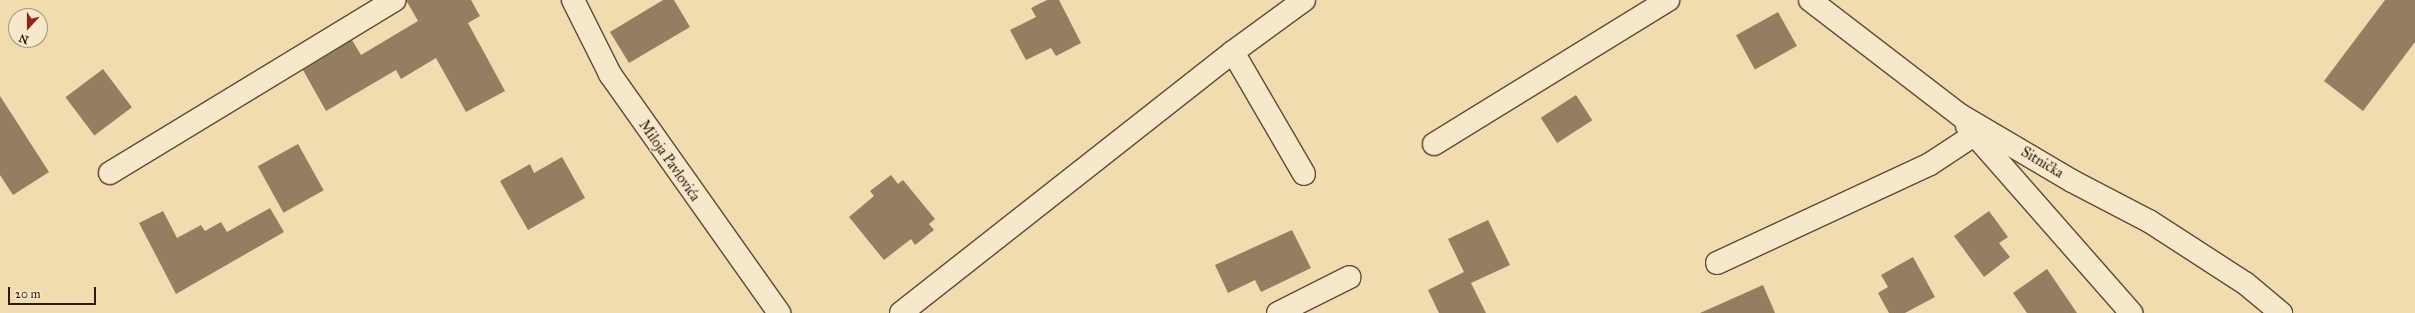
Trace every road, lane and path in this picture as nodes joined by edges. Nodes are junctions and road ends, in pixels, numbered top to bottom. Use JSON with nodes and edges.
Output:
{"nodes":[{"id":1,"x":394,"y":0,"type":"edge"},
{"id":2,"x":573,"y":0,"type":"edge"},
{"id":3,"x":1304,"y":0,"type":"edge"},
{"id":4,"x":1668,"y":0,"type":"edge"},
{"id":5,"x":1810,"y":0,"type":"edge"},
{"id":6,"x":1234,"y":52,"type":"junction"},
{"id":7,"x":1960,"y":115,"type":"junction"},
{"id":8,"x":1974,"y":134,"type":"junction"},
{"id":9,"x":1434,"y":144,"type":"dead end"},
{"id":10,"x":110,"y":173,"type":"dead end"},
{"id":11,"x":1304,"y":174,"type":"dead end"},
{"id":12,"x":1717,"y":263,"type":"dead end"},
{"id":13,"x":1350,"y":277,"type":"dead end"},
{"id":14,"x":779,"y":313,"type":"edge"},
{"id":15,"x":901,"y":313,"type":"edge"},
{"id":16,"x":1278,"y":313,"type":"edge"},
{"id":17,"x":2131,"y":313,"type":"edge"},
{"id":18,"x":2281,"y":313,"type":"edge"}],
"edges":[{"from":1,"to":10,"type":"street"},
{"from":2,"to":14,"type":"street","name":"Miloja Pavlovića"},
{"from":3,"to":6,"type":"street"},
{"from":4,"to":9,"type":"street"},
{"from":5,"to":7,"type":"street","name":"Sitnička"},
{"from":6,"to":11,"type":"street"},
{"from":6,"to":15,"type":"street"},
{"from":7,"to":8,"type":"street"},
{"from":7,"to":18,"type":"street","name":"Sitnička"},
{"from":8,"to":12,"type":"street"},
{"from":8,"to":17,"type":"street"},
{"from":13,"to":16,"type":"street"}]}
